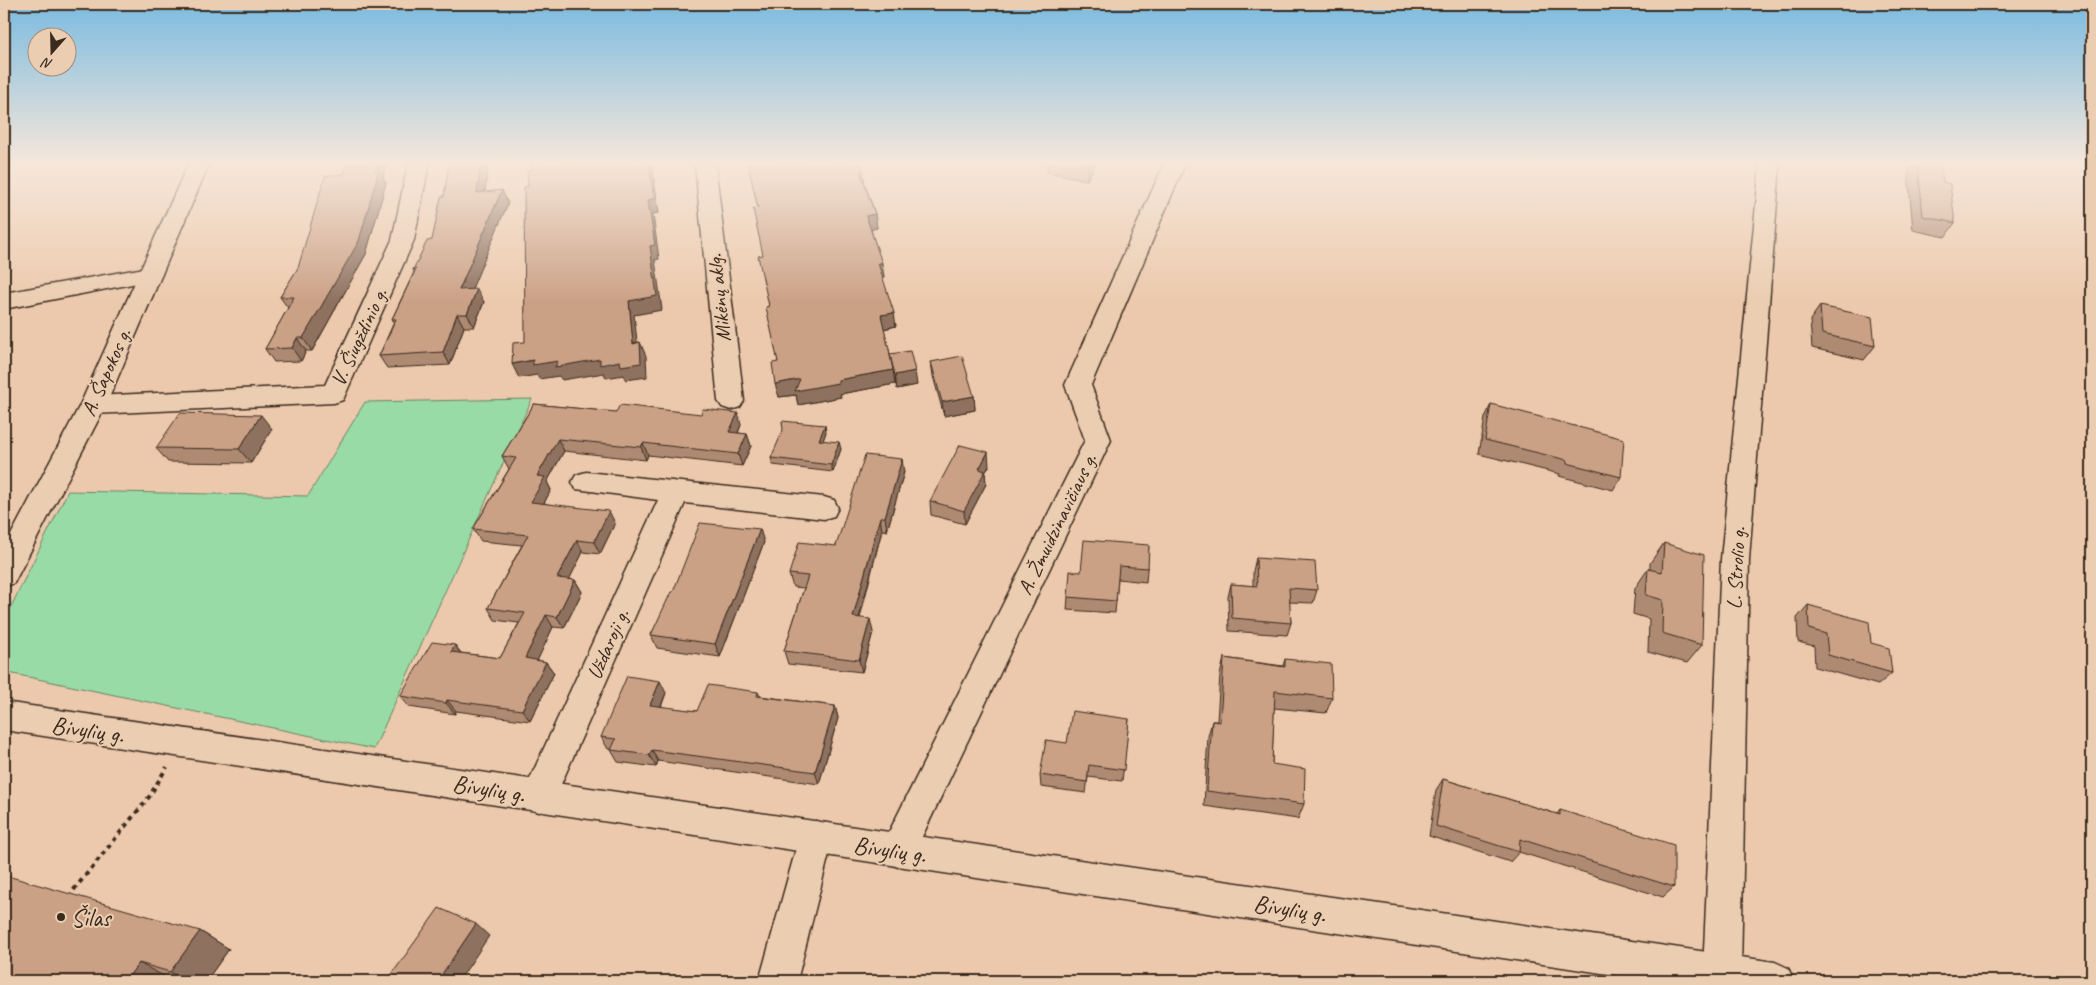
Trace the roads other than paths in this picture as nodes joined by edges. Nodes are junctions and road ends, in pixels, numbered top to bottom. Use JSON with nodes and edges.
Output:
{"nodes":[{"id":1,"x":179,"y":210,"type":"edge"},
{"id":2,"x":409,"y":210,"type":"edge"},
{"id":3,"x":709,"y":210,"type":"edge"},
{"id":4,"x":1155,"y":210,"type":"edge"},
{"id":5,"x":1766,"y":210,"type":"edge"},
{"id":6,"x":150,"y":274,"type":"junction"},
{"id":7,"x":4,"y":301,"type":"edge"},
{"id":8,"x":731,"y":401,"type":"dead end"},
{"id":9,"x":93,"y":405,"type":"junction"},
{"id":10,"x":586,"y":482,"type":"dead end"},
{"id":11,"x":676,"y":492,"type":"junction"},
{"id":12,"x":824,"y":508,"type":"dead end"},
{"id":13,"x":4,"y":575,"type":"edge"},
{"id":14,"x":4,"y":716,"type":"edge"},
{"id":15,"x":539,"y":796,"type":"junction"},
{"id":16,"x":816,"y":838,"type":"junction"},
{"id":17,"x":898,"y":850,"type":"junction"},
{"id":18,"x":1722,"y":973,"type":"junction"},
{"id":19,"x":778,"y":981,"type":"edge"},
{"id":20,"x":1775,"y":981,"type":"edge"}],
"edges":[{"from":1,"to":6,"type":"street","name":"A. Šapokos g."},
{"from":2,"to":9,"type":"street","name":"V. Šiugždinio g."},
{"from":3,"to":8,"type":"street","name":"Mikėnų aklg."},
{"from":4,"to":17,"type":"street","name":"A. Žmuidzinavičiaus g."},
{"from":5,"to":18,"type":"street","name":"L. Strolio g."},
{"from":6,"to":7,"type":"street"},
{"from":6,"to":9,"type":"street","name":"A. Šapokos g."},
{"from":9,"to":13,"type":"street","name":"A. Šapokos g."},
{"from":10,"to":11,"type":"street"},
{"from":11,"to":12,"type":"street"},
{"from":11,"to":15,"type":"street","name":"Uždaroji g."},
{"from":14,"to":15,"type":"street","name":"Bivylių g."},
{"from":15,"to":16,"type":"street","name":"Bivylių g."},
{"from":16,"to":17,"type":"street","name":"Bivylių g."},
{"from":16,"to":19,"type":"street"},
{"from":17,"to":18,"type":"street","name":"Bivylių g."},
{"from":18,"to":20,"type":"street","name":"Bivylių g."}]}
